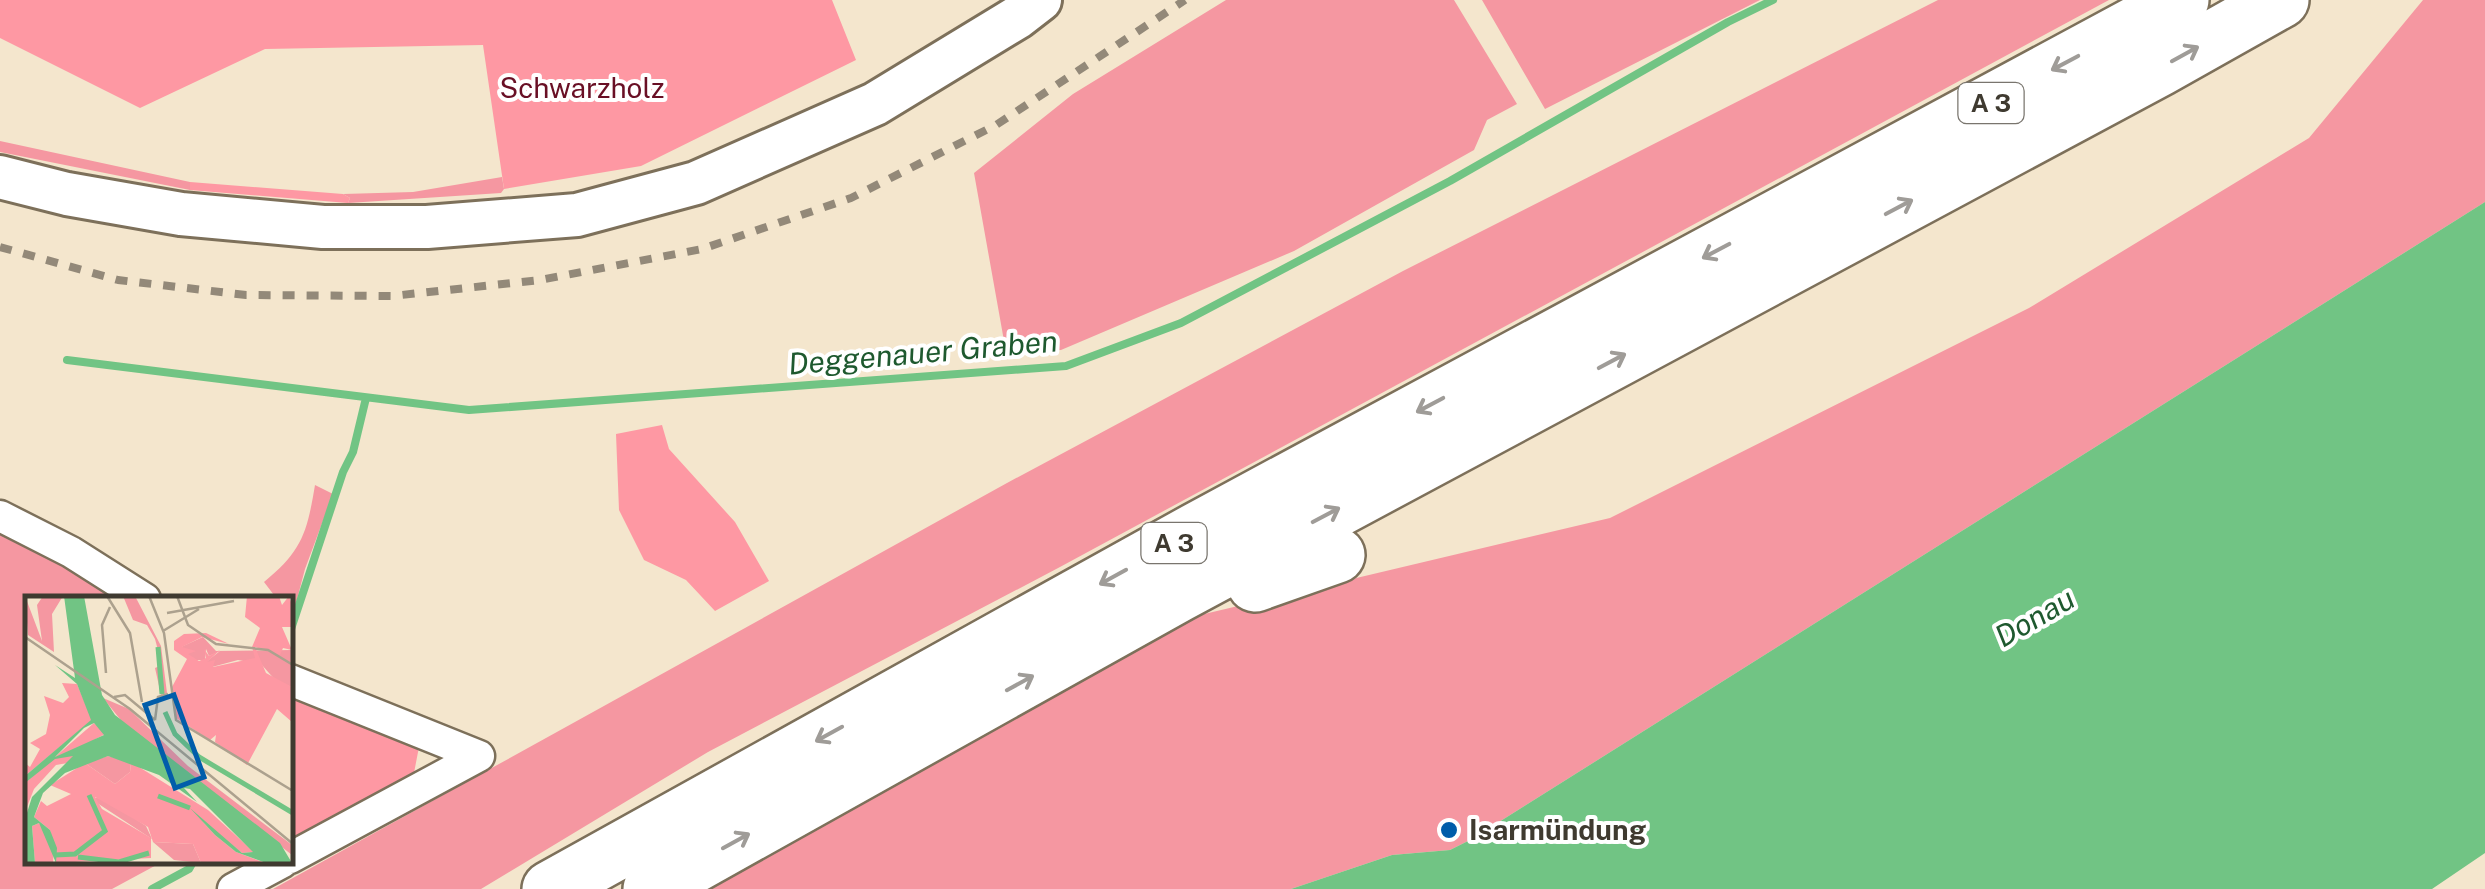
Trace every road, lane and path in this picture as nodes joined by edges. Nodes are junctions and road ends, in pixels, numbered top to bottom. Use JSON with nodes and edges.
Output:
{"nodes":[{"id":1,"x":1040,"y":0,"type":"edge"},
{"id":2,"x":2181,"y":0,"type":"edge"},
{"id":3,"x":2281,"y":0,"type":"edge"},
{"id":4,"x":0,"y":177,"type":"edge"},
{"id":5,"x":0,"y":516,"type":"edge"},
{"id":6,"x":1337,"y":555,"type":"dead end"},
{"id":7,"x":1179,"y":594,"type":"junction"},
{"id":8,"x":140,"y":596,"type":"edge"},
{"id":9,"x":292,"y":681,"type":"edge"},
{"id":10,"x":292,"y":857,"type":"edge"},
{"id":11,"x":279,"y":864,"type":"edge"},
{"id":12,"x":233,"y":889,"type":"edge"},
{"id":13,"x":550,"y":889,"type":"edge"},
{"id":14,"x":651,"y":889,"type":"edge"}],
"edges":[{"from":1,"to":4,"type":"main road"},
{"from":2,"to":13,"type":"highway","number":"A 3","one_way":true},
{"from":7,"to":3,"type":"highway","number":"A 3","one_way":true},
{"from":5,"to":8,"type":"street"},
{"from":6,"to":7,"type":"highway"},
{"from":14,"to":7,"type":"highway","number":"A 3","one_way":true},
{"from":9,"to":10,"type":"street"},
{"from":11,"to":12,"type":"street"}]}
